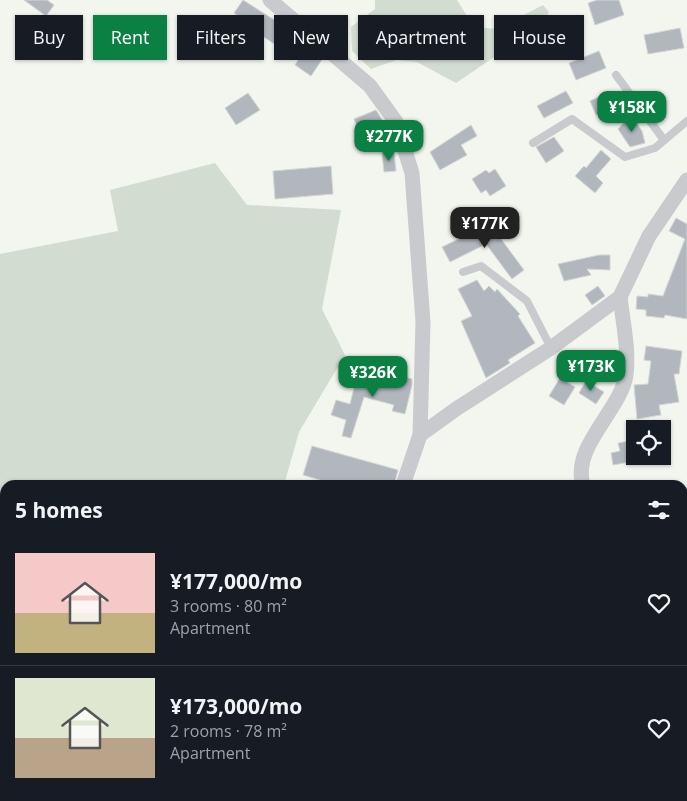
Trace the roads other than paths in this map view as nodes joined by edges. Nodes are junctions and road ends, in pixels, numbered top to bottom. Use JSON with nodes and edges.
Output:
{"nodes":[{"id":1,"x":270,"y":0,"type":"edge"},
{"id":2,"x":616,"y":75,"type":"dead end"},
{"id":3,"x":687,"y":122,"type":"edge"},
{"id":4,"x":664,"y":140,"type":"junction"},
{"id":5,"x":533,"y":143,"type":"dead end"},
{"id":6,"x":687,"y":180,"type":"edge"},
{"id":7,"x":463,"y":272,"type":"dead end"},
{"id":8,"x":620,"y":298,"type":"junction"},
{"id":9,"x":551,"y":348,"type":"junction"},
{"id":10,"x":420,"y":435,"type":"junction"},
{"id":11,"x":405,"y":480,"type":"edge"},
{"id":12,"x":583,"y":480,"type":"edge"}],
"edges":[{"from":1,"to":10,"type":"street"},
{"from":2,"to":4,"type":"lane"},
{"from":3,"to":4,"type":"lane"},
{"from":4,"to":5,"type":"lane"},
{"from":6,"to":8,"type":"street"},
{"from":7,"to":9,"type":"lane"},
{"from":8,"to":9,"type":"street"},
{"from":8,"to":12,"type":"street"},
{"from":9,"to":10,"type":"street"},
{"from":10,"to":11,"type":"street"}]}
